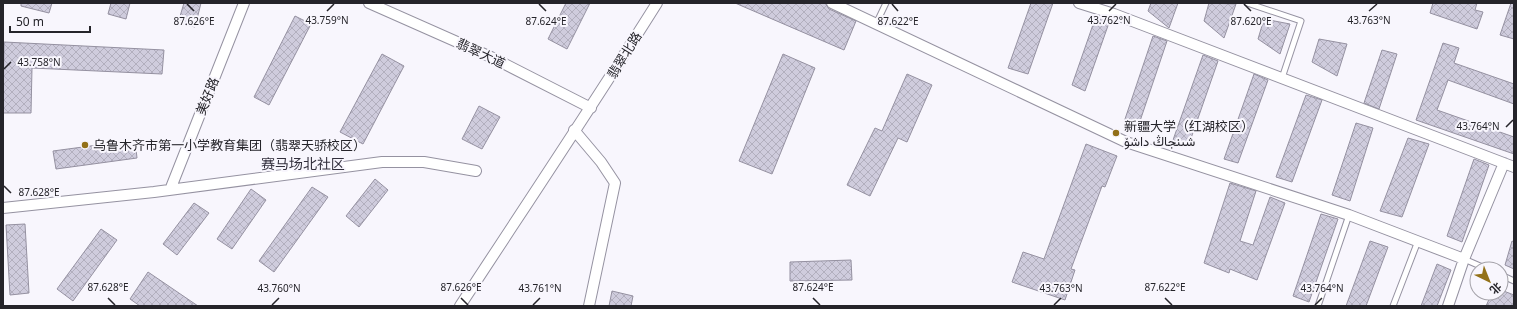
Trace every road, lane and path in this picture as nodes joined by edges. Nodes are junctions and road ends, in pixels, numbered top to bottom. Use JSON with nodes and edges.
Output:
{"nodes":[{"id":1,"x":244,"y":3,"type":"edge"},
{"id":2,"x":369,"y":3,"type":"edge"},
{"id":3,"x":657,"y":3,"type":"edge"},
{"id":4,"x":832,"y":3,"type":"edge"},
{"id":5,"x":886,"y":3,"type":"edge"},
{"id":6,"x":1079,"y":3,"type":"edge"},
{"id":7,"x":1247,"y":3,"type":"edge"},
{"id":8,"x":876,"y":24,"type":"junction"},
{"id":9,"x":1282,"y":78,"type":"junction"},
{"id":10,"x":591,"y":108,"type":"junction"},
{"id":11,"x":574,"y":130,"type":"junction"},
{"id":12,"x":1504,"y":163,"type":"junction"},
{"id":13,"x":1514,"y":167,"type":"edge"},
{"id":14,"x":476,"y":171,"type":"dead end"},
{"id":15,"x":170,"y":190,"type":"junction"},
{"id":16,"x":3,"y":208,"type":"edge"},
{"id":17,"x":1349,"y":215,"type":"junction"},
{"id":18,"x":1418,"y":241,"type":"junction"},
{"id":19,"x":1464,"y":259,"type":"junction"},
{"id":20,"x":1469,"y":261,"type":"edge"},
{"id":21,"x":460,"y":306,"type":"edge"},
{"id":22,"x":589,"y":306,"type":"edge"},
{"id":23,"x":1318,"y":306,"type":"edge"},
{"id":24,"x":1393,"y":306,"type":"edge"},
{"id":25,"x":1448,"y":306,"type":"edge"}],
"edges":[{"from":1,"to":15,"type":"street","name":"美好路"},
{"from":2,"to":10,"type":"street","name":"翡翠大道"},
{"from":3,"to":10,"type":"street","name":"翡翠北路"},
{"from":4,"to":8,"type":"street"},
{"from":5,"to":8,"type":"lane"},
{"from":6,"to":9,"type":"street"},
{"from":7,"to":9,"type":"lane"},
{"from":8,"to":17,"type":"street"},
{"from":9,"to":12,"type":"street"},
{"from":10,"to":11,"type":"street","name":"翡翠北路"},
{"from":11,"to":21,"type":"street","name":"翡翠北路"},
{"from":11,"to":22,"type":"street"},
{"from":12,"to":13,"type":"street"},
{"from":12,"to":19,"type":"street"},
{"from":14,"to":15,"type":"street"},
{"from":15,"to":16,"type":"street"},
{"from":17,"to":18,"type":"street"},
{"from":17,"to":23,"type":"lane"},
{"from":18,"to":19,"type":"street"},
{"from":18,"to":24,"type":"lane"},
{"from":19,"to":20,"type":"lane"},
{"from":19,"to":25,"type":"street"}]}
